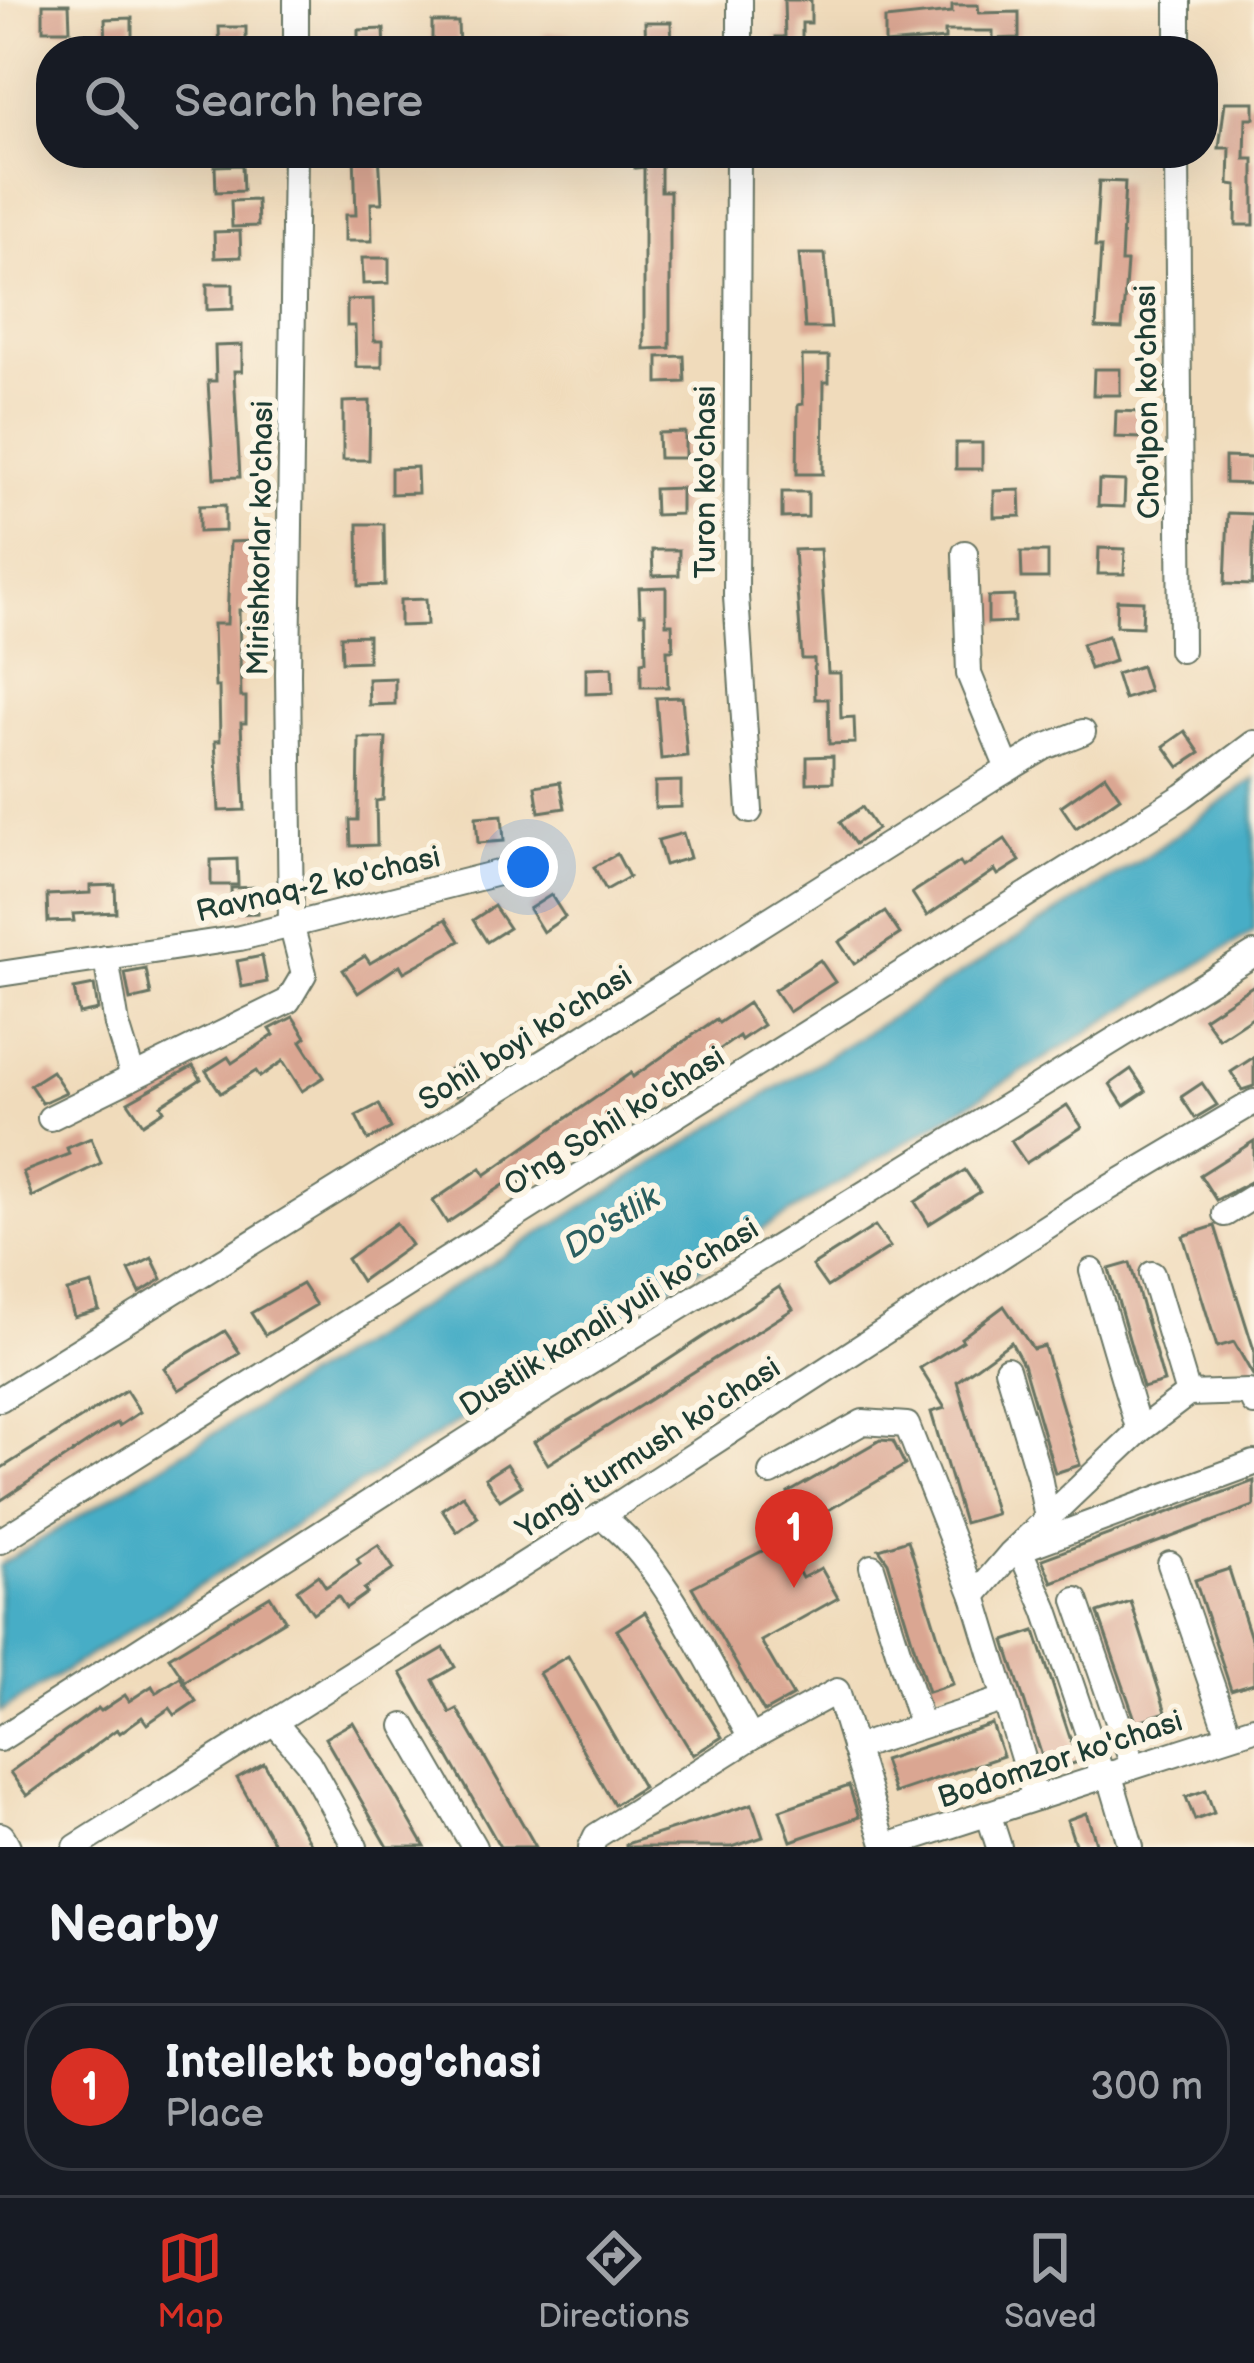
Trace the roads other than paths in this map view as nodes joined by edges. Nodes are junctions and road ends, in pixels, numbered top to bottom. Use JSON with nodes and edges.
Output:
{"nodes":[{"id":1,"x":296,"y":0,"type":"edge"},
{"id":2,"x":740,"y":0,"type":"edge"},
{"id":3,"x":1178,"y":0,"type":"edge"},
{"id":4,"x":296,"y":36,"type":"edge"},
{"id":5,"x":740,"y":36,"type":"edge"},
{"id":6,"x":1178,"y":36,"type":"edge"},
{"id":7,"x":295,"y":168,"type":"edge"},
{"id":8,"x":738,"y":168,"type":"edge"},
{"id":9,"x":1177,"y":168,"type":"edge"},
{"id":10,"x":965,"y":553,"type":"dead end"},
{"id":11,"x":1180,"y":650,"type":"dead end"},
{"id":12,"x":1083,"y":732,"type":"dead end"},
{"id":13,"x":1254,"y":743,"type":"edge"},
{"id":14,"x":1007,"y":770,"type":"junction"},
{"id":15,"x":750,"y":811,"type":"dead end"},
{"id":16,"x":506,"y":871,"type":"dead end"},
{"id":17,"x":291,"y":924,"type":"junction"},
{"id":18,"x":1254,"y":954,"type":"edge"},
{"id":19,"x":106,"y":958,"type":"junction"},
{"id":20,"x":0,"y":974,"type":"edge"},
{"id":21,"x":134,"y":1077,"type":"junction"},
{"id":22,"x":1254,"y":1102,"type":"edge"},
{"id":23,"x":50,"y":1118,"type":"dead end"},
{"id":24,"x":1254,"y":1196,"type":"edge"},
{"id":25,"x":1225,"y":1214,"type":"dead end"},
{"id":26,"x":1092,"y":1271,"type":"dead end"},
{"id":27,"x":1152,"y":1274,"type":"dead end"},
{"id":28,"x":1007,"y":1369,"type":"dead end"},
{"id":29,"x":1188,"y":1394,"type":"junction"},
{"id":30,"x":0,"y":1399,"type":"edge"},
{"id":31,"x":1254,"y":1403,"type":"edge"},
{"id":32,"x":1139,"y":1431,"type":"junction"},
{"id":33,"x":1254,"y":1463,"type":"edge"},
{"id":34,"x":771,"y":1473,"type":"dead end"},
{"id":35,"x":600,"y":1516,"type":"junction"},
{"id":36,"x":1047,"y":1518,"type":"junction"},
{"id":37,"x":0,"y":1541,"type":"edge"},
{"id":38,"x":1015,"y":1551,"type":"junction"},
{"id":39,"x":1169,"y":1564,"type":"dead end"},
{"id":40,"x":872,"y":1567,"type":"dead end"},
{"id":41,"x":974,"y":1596,"type":"junction"},
{"id":42,"x":1076,"y":1600,"type":"dead end"},
{"id":43,"x":1002,"y":1700,"type":"junction"},
{"id":44,"x":274,"y":1721,"type":"junction"},
{"id":45,"x":921,"y":1724,"type":"junction"},
{"id":46,"x":404,"y":1726,"type":"dead end"},
{"id":47,"x":1242,"y":1732,"type":"edge"},
{"id":48,"x":752,"y":1738,"type":"junction"},
{"id":49,"x":0,"y":1739,"type":"edge"},
{"id":50,"x":854,"y":1748,"type":"junction"},
{"id":51,"x":1115,"y":1771,"type":"junction"},
{"id":52,"x":1035,"y":1798,"type":"junction"},
{"id":53,"x":988,"y":1814,"type":"junction"},
{"id":54,"x":0,"y":1838,"type":"edge"},
{"id":55,"x":5,"y":1847,"type":"edge"},
{"id":56,"x":76,"y":1847,"type":"edge"},
{"id":57,"x":355,"y":1847,"type":"edge"},
{"id":58,"x":474,"y":1847,"type":"edge"},
{"id":59,"x":591,"y":1847,"type":"edge"},
{"id":60,"x":884,"y":1847,"type":"edge"},
{"id":61,"x":999,"y":1847,"type":"edge"},
{"id":62,"x":1131,"y":1847,"type":"edge"}],
"edges":[{"from":1,"to":4,"type":"street"},
{"from":2,"to":5,"type":"street"},
{"from":3,"to":6,"type":"street"},
{"from":7,"to":17,"type":"street","name":"Mirishkorlar ko'chasi"},
{"from":8,"to":15,"type":"street","name":"Turon ko'chasi"},
{"from":9,"to":11,"type":"street","name":"Cho'lpon ko'chasi"},
{"from":10,"to":14,"type":"street"},
{"from":12,"to":14,"type":"street","name":"Sohil boyi ko'chasi"},
{"from":13,"to":37,"type":"street","name":"O'ng Sohil ko'chasi"},
{"from":14,"to":30,"type":"street","name":"Sohil boyi ko'chasi"},
{"from":16,"to":17,"type":"street","name":"Ravnaq-2 ko'chasi"},
{"from":17,"to":19,"type":"street","name":"Ravnaq-2 ko'chasi"},
{"from":17,"to":21,"type":"street","name":"Mirishkorlar ko'chasi"},
{"from":18,"to":49,"type":"street","name":"Dustlik kanali yuli ko'chasi"},
{"from":19,"to":20,"type":"street","name":"Ravnaq-2 ko'chasi"},
{"from":19,"to":21,"type":"street"},
{"from":21,"to":23,"type":"street","name":"Mirishkorlar ko'chasi"},
{"from":22,"to":35,"type":"street","name":"Yangi turmush ko'chasi"},
{"from":24,"to":25,"type":"street"},
{"from":26,"to":32,"type":"street"},
{"from":27,"to":29,"type":"street"},
{"from":28,"to":36,"type":"street"},
{"from":29,"to":31,"type":"street"},
{"from":29,"to":32,"type":"street"},
{"from":32,"to":36,"type":"street"},
{"from":33,"to":38,"type":"street"},
{"from":34,"to":41,"type":"street"},
{"from":35,"to":44,"type":"street","name":"Yangi turmush ko'chasi"},
{"from":35,"to":48,"type":"street"},
{"from":36,"to":38,"type":"street"},
{"from":38,"to":41,"type":"street"},
{"from":38,"to":51,"type":"street"},
{"from":39,"to":47,"type":"street"},
{"from":40,"to":45,"type":"street"},
{"from":41,"to":43,"type":"street"},
{"from":42,"to":51,"type":"street"},
{"from":43,"to":45,"type":"street"},
{"from":43,"to":52,"type":"street"},
{"from":44,"to":56,"type":"street","name":"Yangi turmush ko'chasi"},
{"from":44,"to":57,"type":"street"},
{"from":45,"to":50,"type":"street"},
{"from":46,"to":58,"type":"street"},
{"from":47,"to":51,"type":"street","name":"Bodomzor ko'chasi"},
{"from":48,"to":50,"type":"street"},
{"from":48,"to":59,"type":"street"},
{"from":50,"to":60,"type":"street"},
{"from":51,"to":52,"type":"street","name":"Bodomzor ko'chasi"},
{"from":51,"to":62,"type":"street"},
{"from":52,"to":53,"type":"street","name":"Bodomzor ko'chasi"},
{"from":53,"to":60,"type":"street","name":"Bodomzor ko'chasi"},
{"from":53,"to":61,"type":"street"},
{"from":54,"to":55,"type":"main road"}]}
